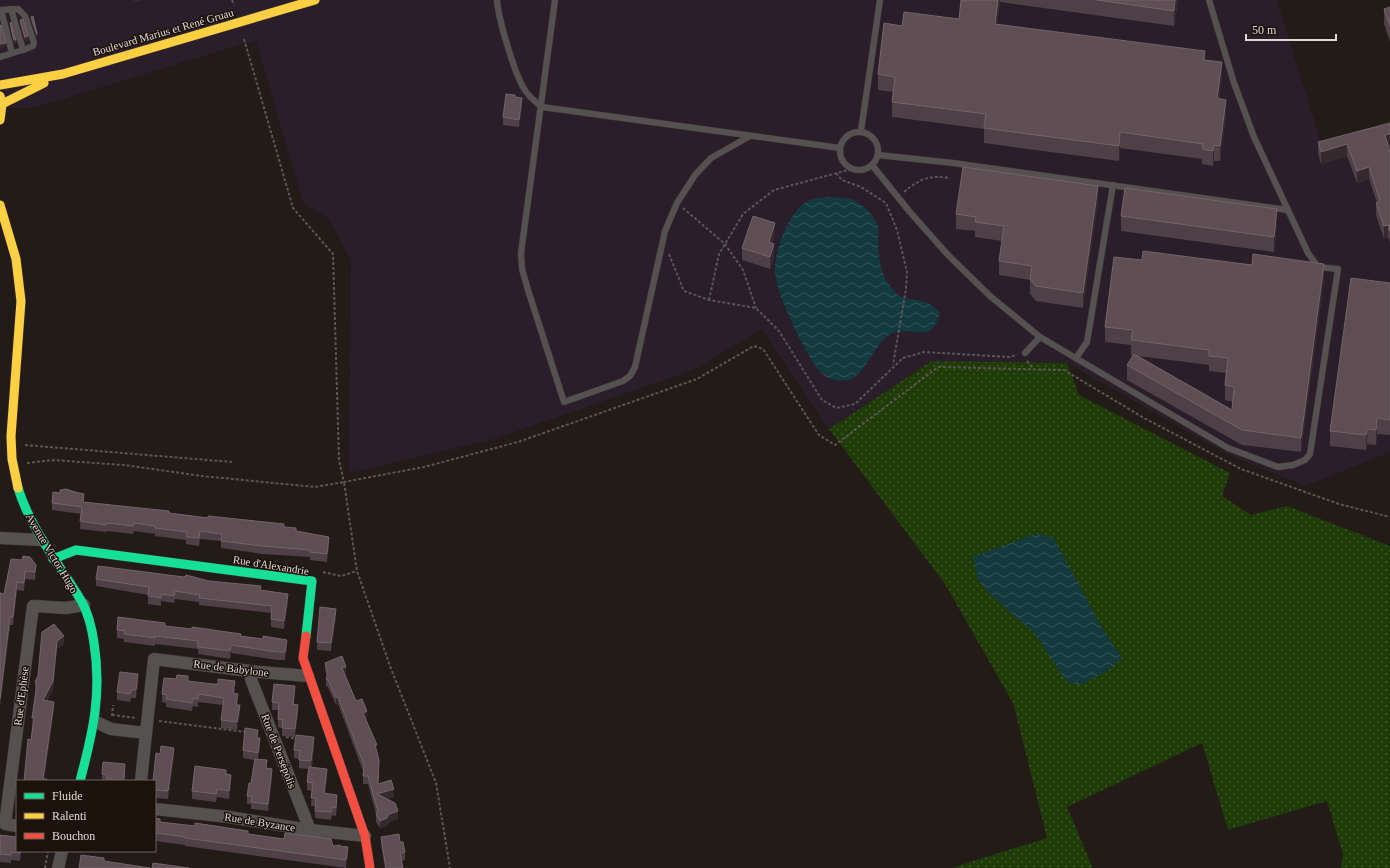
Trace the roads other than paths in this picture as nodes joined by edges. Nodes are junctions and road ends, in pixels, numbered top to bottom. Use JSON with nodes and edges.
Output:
{"nodes":[{"id":1,"x":315,"y":0,"type":"edge"},
{"id":2,"x":493,"y":0,"type":"edge"},
{"id":3,"x":555,"y":0,"type":"edge"},
{"id":4,"x":880,"y":0,"type":"edge"},
{"id":5,"x":1209,"y":0,"type":"edge"},
{"id":6,"x":497,"y":3,"type":"edge"},
{"id":7,"x":11,"y":9,"type":"junction"},
{"id":8,"x":0,"y":10,"type":"edge"},
{"id":9,"x":23,"y":50,"type":"junction"},
{"id":10,"x":12,"y":53,"type":"junction"},
{"id":11,"x":0,"y":55,"type":"edge"},
{"id":12,"x":63,"y":74,"type":"junction"},
{"id":13,"x":0,"y":85,"type":"edge"},
{"id":14,"x":1,"y":100,"type":"edge"},
{"id":15,"x":542,"y":107,"type":"junction"},
{"id":16,"x":0,"y":120,"type":"edge"},
{"id":17,"x":861,"y":131,"type":"junction"},
{"id":18,"x":750,"y":136,"type":"junction"},
{"id":19,"x":840,"y":148,"type":"junction"},
{"id":20,"x":878,"y":155,"type":"junction"},
{"id":21,"x":872,"y":165,"type":"junction"},
{"id":22,"x":1113,"y":185,"type":"junction"},
{"id":23,"x":0,"y":205,"type":"edge"},
{"id":24,"x":1288,"y":210,"type":"junction"},
{"id":25,"x":1040,"y":337,"type":"junction"},
{"id":26,"x":1025,"y":353,"type":"road end"},
{"id":27,"x":1076,"y":358,"type":"junction"},
{"id":28,"x":0,"y":538,"type":"edge"},
{"id":29,"x":41,"y":540,"type":"junction"},
{"id":30,"x":53,"y":559,"type":"junction"},
{"id":31,"x":84,"y":605,"type":"junction"},
{"id":32,"x":249,"y":671,"type":"junction"},
{"id":33,"x":308,"y":676,"type":"junction"},
{"id":34,"x":96,"y":722,"type":"junction"},
{"id":35,"x":146,"y":733,"type":"junction"},
{"id":36,"x":80,"y":780,"type":"edge"},
{"id":37,"x":141,"y":780,"type":"edge"},
{"id":38,"x":156,"y":809,"type":"edge"},
{"id":39,"x":16,"y":826,"type":"edge"},
{"id":40,"x":310,"y":830,"type":"junction"},
{"id":41,"x":365,"y":836,"type":"junction"},
{"id":42,"x":62,"y":852,"type":"edge"},
{"id":43,"x":58,"y":868,"type":"edge"},
{"id":44,"x":370,"y":868,"type":"edge"}],
"edges":[{"from":1,"to":12,"type":"street","name":"Boulevard Marius et René Gruau"},
{"from":2,"to":6,"type":"lane"},
{"from":3,"to":15,"type":"lane"},
{"from":4,"to":17,"type":"lane"},
{"from":5,"to":24,"type":"lane"},
{"from":6,"to":15,"type":"lane"},
{"from":7,"to":8,"type":"lane"},
{"from":7,"to":9,"type":"lane"},
{"from":7,"to":9,"type":"lane"},
{"from":8,"to":10,"type":"lane"},
{"from":9,"to":10,"type":"lane"},
{"from":10,"to":11,"type":"lane"},
{"from":12,"to":13,"type":"street","name":"Boulevard Marius et René Gruau"},
{"from":12,"to":14,"type":"street","name":"Boulevard Marius et René Gruau"},
{"from":14,"to":16,"type":"street"},
{"from":15,"to":18,"type":"lane"},
{"from":15,"to":18,"type":"lane"},
{"from":17,"to":19,"type":"lane"},
{"from":17,"to":20,"type":"lane"},
{"from":18,"to":19,"type":"lane"},
{"from":19,"to":21,"type":"lane"},
{"from":20,"to":21,"type":"lane"},
{"from":20,"to":22,"type":"lane"},
{"from":21,"to":25,"type":"lane"},
{"from":22,"to":24,"type":"lane"},
{"from":22,"to":27,"type":"lane"},
{"from":23,"to":29,"type":"street","name":"Avenue Victor Hugo"},
{"from":24,"to":27,"type":"lane"},
{"from":25,"to":26,"type":"lane"},
{"from":25,"to":27,"type":"lane"},
{"from":28,"to":29,"type":"street"},
{"from":29,"to":30,"type":"street","name":"Avenue Victor Hugo"},
{"from":30,"to":31,"type":"street","name":"Avenue Victor Hugo"},
{"from":30,"to":33,"type":"street","name":"Rue d'Alexandrie"},
{"from":31,"to":34,"type":"street","name":"Avenue Victor Hugo"},
{"from":31,"to":39,"type":"street","name":"Rue d'Ephèse"},
{"from":32,"to":33,"type":"street","name":"Rue de Babylone"},
{"from":32,"to":35,"type":"street","name":"Rue de Babylone"},
{"from":32,"to":40,"type":"street","name":"Rue de Persépolis"},
{"from":33,"to":41,"type":"street","name":"Rue d'Alexandrie"},
{"from":34,"to":35,"type":"street"},
{"from":34,"to":36,"type":"street","name":"Avenue Victor Hugo"},
{"from":35,"to":37,"type":"street"},
{"from":38,"to":40,"type":"street","name":"Rue de Byzance"},
{"from":40,"to":41,"type":"street","name":"Rue de Byzance"},
{"from":41,"to":44,"type":"street","name":"Rue d'Alexandrie"},
{"from":42,"to":43,"type":"street"}]}
